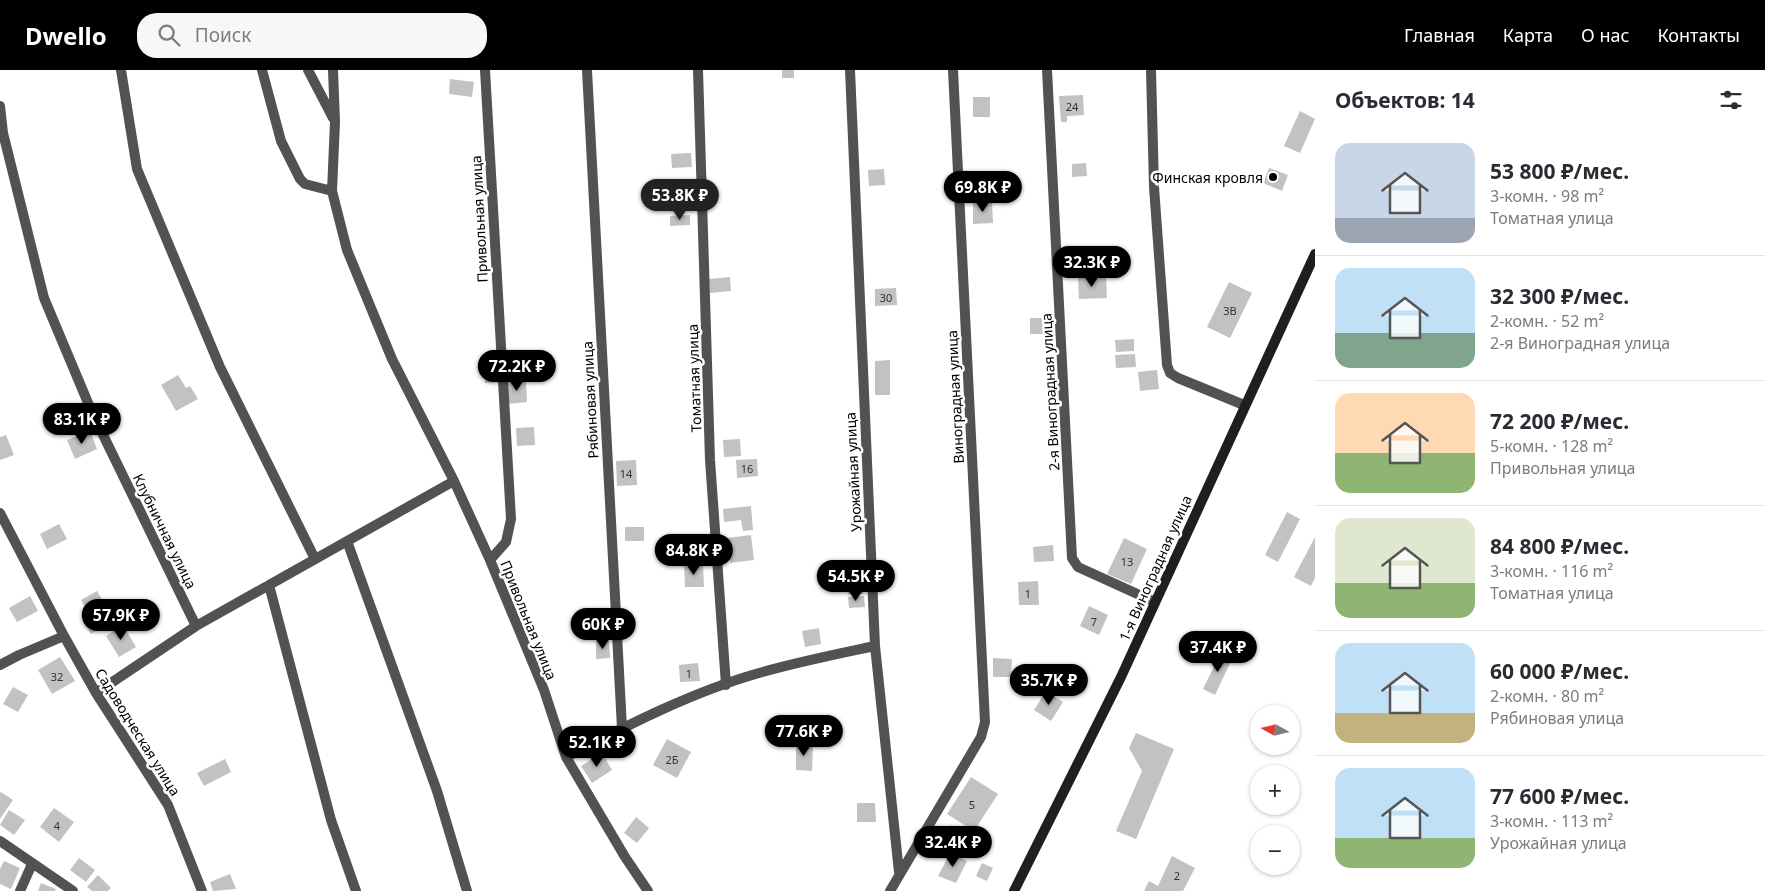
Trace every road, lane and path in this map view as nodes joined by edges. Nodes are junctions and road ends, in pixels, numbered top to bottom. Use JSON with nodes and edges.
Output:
{"nodes":[{"id":1,"x":121,"y":70,"type":"edge"},
{"id":2,"x":262,"y":70,"type":"edge"},
{"id":3,"x":308,"y":70,"type":"edge"},
{"id":4,"x":333,"y":70,"type":"edge"},
{"id":5,"x":485,"y":70,"type":"edge"},
{"id":6,"x":587,"y":70,"type":"edge"},
{"id":7,"x":698,"y":70,"type":"edge"},
{"id":8,"x":850,"y":70,"type":"edge"},
{"id":9,"x":953,"y":70,"type":"edge"},
{"id":10,"x":1048,"y":70,"type":"edge"},
{"id":11,"x":1151,"y":70,"type":"edge"},
{"id":12,"x":0,"y":106,"type":"edge"},
{"id":13,"x":335,"y":122,"type":"junction"},
{"id":14,"x":332,"y":191,"type":"junction"},
{"id":15,"x":1315,"y":254,"type":"edge"},
{"id":16,"x":1244,"y":405,"type":"junction"},
{"id":17,"x":454,"y":481,"type":"junction"},
{"id":18,"x":0,"y":513,"type":"edge"},
{"id":19,"x":347,"y":541,"type":"junction"},
{"id":20,"x":315,"y":559,"type":"junction"},
{"id":21,"x":490,"y":560,"type":"junction"},
{"id":22,"x":269,"y":585,"type":"junction"},
{"id":23,"x":1155,"y":602,"type":"junction"},
{"id":24,"x":196,"y":626,"type":"junction"},
{"id":25,"x":64,"y":636,"type":"junction"},
{"id":26,"x":875,"y":646,"type":"junction"},
{"id":27,"x":0,"y":665,"type":"edge"},
{"id":28,"x":726,"y":685,"type":"junction"},
{"id":29,"x":96,"y":692,"type":"junction"},
{"id":30,"x":622,"y":728,"type":"junction"},
{"id":31,"x":566,"y":757,"type":"junction"},
{"id":32,"x":0,"y":841,"type":"edge"},
{"id":33,"x":32,"y":864,"type":"junction"},
{"id":34,"x":899,"y":872,"type":"junction"},
{"id":35,"x":20,"y":891,"type":"edge"},
{"id":36,"x":73,"y":891,"type":"edge"},
{"id":37,"x":202,"y":891,"type":"edge"},
{"id":38,"x":356,"y":891,"type":"edge"},
{"id":39,"x":467,"y":891,"type":"edge"},
{"id":40,"x":648,"y":891,"type":"edge"},
{"id":41,"x":890,"y":891,"type":"edge"},
{"id":42,"x":1014,"y":891,"type":"edge"}],
"edges":[{"from":1,"to":20,"type":"street"},
{"from":2,"to":14,"type":"street"},
{"from":3,"to":13,"type":"street"},
{"from":4,"to":13,"type":"street"},
{"from":5,"to":21,"type":"street","name":"Привольная улица"},
{"from":6,"to":30,"type":"street","name":"Рябиновая улица"},
{"from":7,"to":28,"type":"street","name":"Томатная улица"},
{"from":8,"to":26,"type":"street","name":"Урожайная улица"},
{"from":9,"to":34,"type":"street","name":"Виноградная улица"},
{"from":10,"to":23,"type":"street","name":"2-я Виноградная улица"},
{"from":11,"to":16,"type":"street"},
{"from":12,"to":24,"type":"street","name":"Клубничная улица"},
{"from":13,"to":14,"type":"street"},
{"from":14,"to":17,"type":"street"},
{"from":15,"to":16,"type":"main road","name":"1-я Виноградная улица"},
{"from":16,"to":23,"type":"main road","name":"1-я Виноградная улица"},
{"from":17,"to":19,"type":"street"},
{"from":17,"to":21,"type":"street"},
{"from":18,"to":25,"type":"street","name":"Садоводческая улица"},
{"from":19,"to":20,"type":"street"},
{"from":19,"to":39,"type":"street"},
{"from":20,"to":22,"type":"street"},
{"from":21,"to":31,"type":"street","name":"Привольная улица"},
{"from":22,"to":24,"type":"street"},
{"from":22,"to":38,"type":"street"},
{"from":23,"to":42,"type":"main road","name":"1-я Виноградная улица"},
{"from":24,"to":29,"type":"street"},
{"from":25,"to":27,"type":"street"},
{"from":25,"to":29,"type":"street","name":"Садоводческая улица"},
{"from":26,"to":28,"type":"street"},
{"from":26,"to":34,"type":"street","name":"Урожайная улица"},
{"from":28,"to":30,"type":"street"},
{"from":29,"to":37,"type":"street","name":"Садоводческая улица"},
{"from":30,"to":31,"type":"street"},
{"from":31,"to":40,"type":"street","name":"Привольная улица"},
{"from":32,"to":33,"type":"street"},
{"from":33,"to":35,"type":"street"},
{"from":33,"to":36,"type":"street"},
{"from":34,"to":41,"type":"street"}]}
